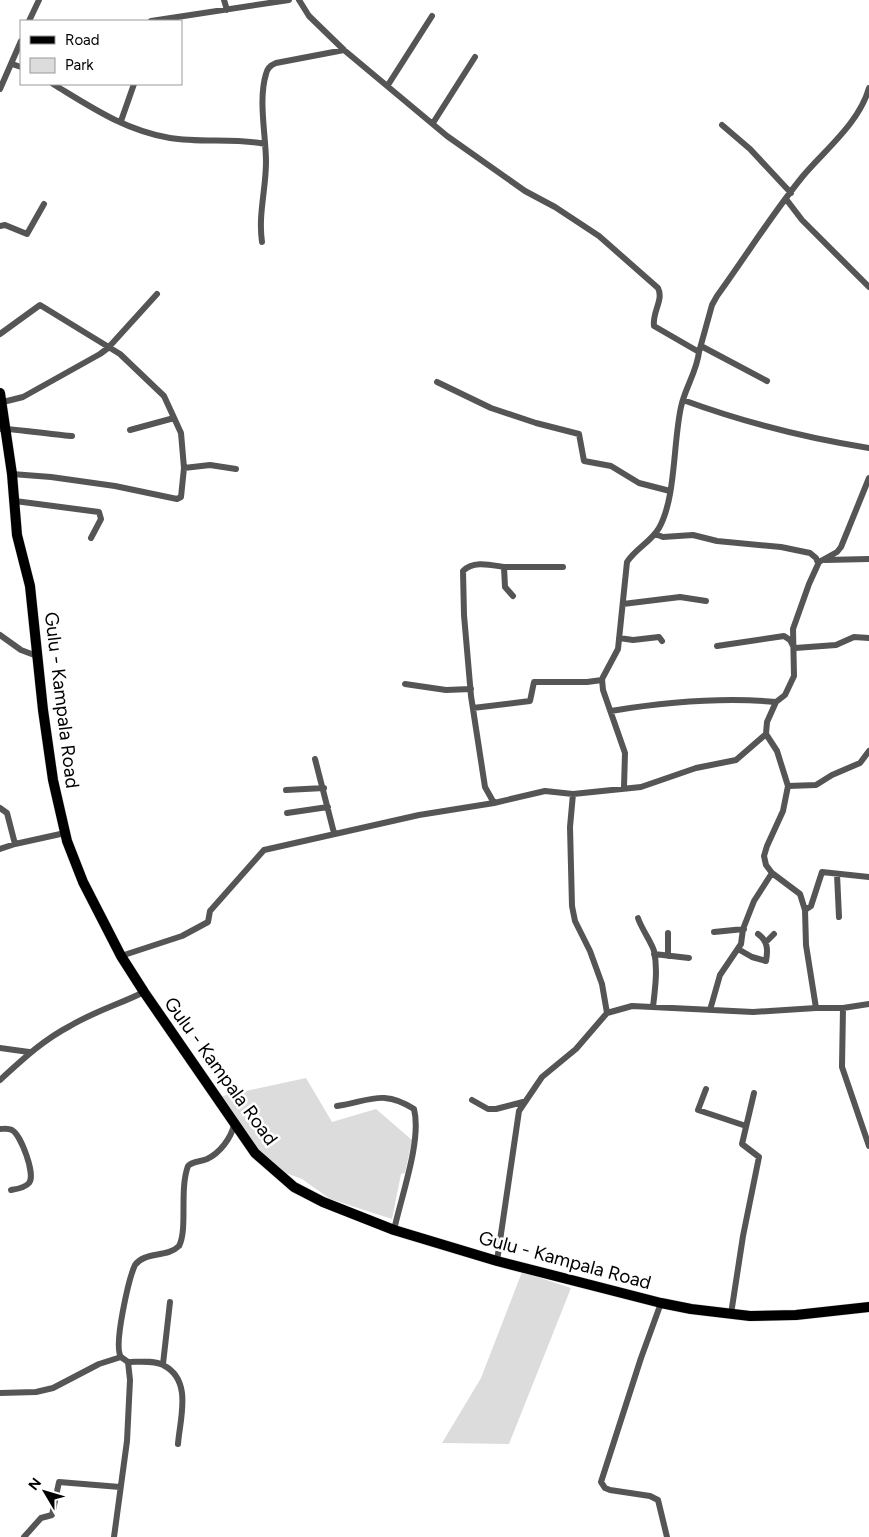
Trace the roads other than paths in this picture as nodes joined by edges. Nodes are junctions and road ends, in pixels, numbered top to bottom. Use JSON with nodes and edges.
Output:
{"nodes":[{"id":1,"x":39,"y":0,"type":"edge"},
{"id":2,"x":224,"y":0,"type":"edge"},
{"id":3,"x":289,"y":0,"type":"edge"},
{"id":4,"x":300,"y":0,"type":"edge"},
{"id":5,"x":227,"y":10,"type":"junction"},
{"id":6,"x":432,"y":16,"type":"dead end"},
{"id":7,"x":29,"y":20,"type":"edge"},
{"id":8,"x":158,"y":20,"type":"edge"},
{"id":9,"x":20,"y":44,"type":"edge"},
{"id":10,"x":344,"y":50,"type":"junction"},
{"id":11,"x":475,"y":57,"type":"dead end"},
{"id":12,"x":12,"y":64,"type":"junction"},
{"id":13,"x":20,"y":67,"type":"edge"},
{"id":14,"x":55,"y":85,"type":"edge"},
{"id":15,"x":134,"y":85,"type":"edge"},
{"id":16,"x":388,"y":85,"type":"junction"},
{"id":17,"x":0,"y":88,"type":"edge"},
{"id":18,"x":869,"y":88,"type":"edge"},
{"id":19,"x":121,"y":121,"type":"junction"},
{"id":20,"x":433,"y":123,"type":"junction"},
{"id":21,"x":722,"y":126,"type":"dead end"},
{"id":22,"x":265,"y":144,"type":"junction"},
{"id":23,"x":788,"y":196,"type":"junction"},
{"id":24,"x":44,"y":204,"type":"dead end"},
{"id":25,"x":0,"y":226,"type":"edge"},
{"id":26,"x":262,"y":242,"type":"dead end"},
{"id":27,"x":869,"y":286,"type":"edge"},
{"id":28,"x":157,"y":294,"type":"dead end"},
{"id":29,"x":0,"y":334,"type":"edge"},
{"id":30,"x":108,"y":348,"type":"junction"},
{"id":31,"x":700,"y":349,"type":"junction"},
{"id":32,"x":767,"y":381,"type":"dead end"},
{"id":33,"x":437,"y":382,"type":"dead end"},
{"id":34,"x":2,"y":397,"type":"edge"},
{"id":35,"x":683,"y":400,"type":"junction"},
{"id":36,"x":174,"y":418,"type":"junction"},
{"id":37,"x":3,"y":428,"type":"edge"},
{"id":38,"x":130,"y":430,"type":"dead end"},
{"id":39,"x":72,"y":436,"type":"dead end"},
{"id":40,"x":869,"y":448,"type":"edge"},
{"id":41,"x":184,"y":468,"type":"junction"},
{"id":42,"x":236,"y":469,"type":"dead end"},
{"id":43,"x":12,"y":474,"type":"junction"},
{"id":44,"x":869,"y":478,"type":"edge"},
{"id":45,"x":670,"y":491,"type":"junction"},
{"id":46,"x":15,"y":501,"type":"junction"},
{"id":47,"x":654,"y":534,"type":"junction"},
{"id":48,"x":91,"y":538,"type":"dead end"},
{"id":49,"x":869,"y":559,"type":"edge"},
{"id":50,"x":820,"y":562,"type":"junction"},
{"id":51,"x":562,"y":566,"type":"dead end"},
{"id":52,"x":504,"y":567,"type":"junction"},
{"id":53,"x":513,"y":596,"type":"dead end"},
{"id":54,"x":706,"y":600,"type":"dead end"},
{"id":55,"x":623,"y":604,"type":"junction"},
{"id":56,"x":0,"y":635,"type":"edge"},
{"id":57,"x":619,"y":638,"type":"junction"},
{"id":58,"x":869,"y":638,"type":"edge"},
{"id":59,"x":662,"y":641,"type":"dead end"},
{"id":60,"x":717,"y":646,"type":"dead end"},
{"id":61,"x":794,"y":648,"type":"junction"},
{"id":62,"x":37,"y":656,"type":"junction"},
{"id":63,"x":602,"y":680,"type":"junction"},
{"id":64,"x":405,"y":684,"type":"dead end"},
{"id":65,"x":471,"y":689,"type":"junction"},
{"id":66,"x":776,"y":702,"type":"junction"},
{"id":67,"x":473,"y":708,"type":"junction"},
{"id":68,"x":612,"y":711,"type":"junction"},
{"id":69,"x":766,"y":734,"type":"junction"},
{"id":70,"x":869,"y":751,"type":"edge"},
{"id":71,"x":315,"y":759,"type":"dead end"},
{"id":72,"x":788,"y":786,"type":"junction"},
{"id":73,"x":624,"y":787,"type":"junction"},
{"id":74,"x":324,"y":788,"type":"junction"},
{"id":75,"x":286,"y":790,"type":"dead end"},
{"id":76,"x":572,"y":794,"type":"junction"},
{"id":77,"x":494,"y":803,"type":"junction"},
{"id":78,"x":328,"y":807,"type":"junction"},
{"id":79,"x":0,"y":808,"type":"edge"},
{"id":80,"x":288,"y":813,"type":"dead end"},
{"id":81,"x":334,"y":832,"type":"junction"},
{"id":82,"x":65,"y":833,"type":"junction"},
{"id":83,"x":14,"y":844,"type":"junction"},
{"id":84,"x":0,"y":850,"type":"edge"},
{"id":85,"x":772,"y":873,"type":"junction"},
{"id":86,"x":837,"y":874,"type":"junction"},
{"id":87,"x":869,"y":877,"type":"edge"},
{"id":88,"x":805,"y":910,"type":"junction"},
{"id":89,"x":839,"y":917,"type":"dead end"},
{"id":90,"x":638,"y":918,"type":"dead end"},
{"id":91,"x":744,"y":929,"type":"junction"},
{"id":92,"x":714,"y":932,"type":"dead end"},
{"id":93,"x":668,"y":933,"type":"dead end"},
{"id":94,"x":758,"y":934,"type":"dead end"},
{"id":95,"x":774,"y":934,"type":"dead end"},
{"id":96,"x":766,"y":942,"type":"junction"},
{"id":97,"x":738,"y":948,"type":"junction"},
{"id":98,"x":654,"y":954,"type":"junction"},
{"id":99,"x":121,"y":956,"type":"junction"},
{"id":100,"x":668,"y":956,"type":"junction"},
{"id":101,"x":690,"y":958,"type":"dead end"},
{"id":102,"x":144,"y":992,"type":"junction"},
{"id":103,"x":869,"y":1004,"type":"edge"},
{"id":104,"x":653,"y":1008,"type":"junction"},
{"id":105,"x":816,"y":1008,"type":"junction"},
{"id":106,"x":843,"y":1008,"type":"junction"},
{"id":107,"x":710,"y":1010,"type":"junction"},
{"id":108,"x":607,"y":1013,"type":"junction"},
{"id":109,"x":0,"y":1048,"type":"edge"},
{"id":110,"x":29,"y":1052,"type":"junction"},
{"id":111,"x":0,"y":1080,"type":"edge"},
{"id":112,"x":706,"y":1089,"type":"dead end"},
{"id":113,"x":754,"y":1093,"type":"dead end"},
{"id":114,"x":472,"y":1100,"type":"dead end"},
{"id":115,"x":523,"y":1102,"type":"junction"},
{"id":116,"x":336,"y":1106,"type":"dead end"},
{"id":117,"x":234,"y":1125,"type":"junction"},
{"id":118,"x":746,"y":1126,"type":"junction"},
{"id":119,"x":0,"y":1129,"type":"edge"},
{"id":120,"x":869,"y":1146,"type":"edge"},
{"id":121,"x":11,"y":1190,"type":"dead end"},
{"id":122,"x":394,"y":1230,"type":"junction"},
{"id":123,"x":497,"y":1261,"type":"junction"},
{"id":124,"x":170,"y":1302,"type":"dead end"},
{"id":125,"x":661,"y":1303,"type":"junction"},
{"id":126,"x":869,"y":1307,"type":"edge"},
{"id":127,"x":731,"y":1314,"type":"junction"},
{"id":128,"x":121,"y":1357,"type":"junction"},
{"id":129,"x":128,"y":1362,"type":"junction"},
{"id":130,"x":162,"y":1364,"type":"junction"},
{"id":131,"x":0,"y":1393,"type":"edge"},
{"id":132,"x":178,"y":1444,"type":"dead end"},
{"id":133,"x":120,"y":1487,"type":"junction"},
{"id":134,"x":24,"y":1537,"type":"edge"},
{"id":135,"x":114,"y":1537,"type":"edge"},
{"id":136,"x":667,"y":1537,"type":"edge"}],
"edges":[{"from":1,"to":7,"type":"street"},
{"from":2,"to":5,"type":"street"},
{"from":3,"to":5,"type":"street"},
{"from":4,"to":10,"type":"street"},
{"from":5,"to":8,"type":"street"},
{"from":6,"to":16,"type":"street"},
{"from":9,"to":12,"type":"street"},
{"from":10,"to":16,"type":"street"},
{"from":10,"to":22,"type":"street"},
{"from":11,"to":20,"type":"street"},
{"from":12,"to":13,"type":"street"},
{"from":12,"to":17,"type":"street"},
{"from":14,"to":19,"type":"street"},
{"from":15,"to":19,"type":"street"},
{"from":16,"to":20,"type":"street"},
{"from":18,"to":23,"type":"street"},
{"from":19,"to":22,"type":"street"},
{"from":20,"to":31,"type":"street"},
{"from":21,"to":23,"type":"street"},
{"from":22,"to":26,"type":"street"},
{"from":23,"to":27,"type":"street"},
{"from":23,"to":31,"type":"street"},
{"from":24,"to":25,"type":"street"},
{"from":28,"to":30,"type":"street"},
{"from":29,"to":30,"type":"street"},
{"from":30,"to":34,"type":"street"},
{"from":30,"to":36,"type":"street"},
{"from":31,"to":32,"type":"street"},
{"from":31,"to":35,"type":"street"},
{"from":33,"to":45,"type":"street"},
{"from":34,"to":37,"type":"main road","name":"Gulu - Kampala Road"},
{"from":35,"to":40,"type":"street"},
{"from":35,"to":45,"type":"street"},
{"from":36,"to":38,"type":"street"},
{"from":36,"to":41,"type":"street"},
{"from":37,"to":39,"type":"street"},
{"from":37,"to":43,"type":"main road","name":"Gulu - Kampala Road"},
{"from":41,"to":42,"type":"street"},
{"from":41,"to":43,"type":"street"},
{"from":43,"to":46,"type":"main road","name":"Gulu - Kampala Road"},
{"from":44,"to":50,"type":"street"},
{"from":45,"to":47,"type":"street"},
{"from":46,"to":48,"type":"street"},
{"from":46,"to":62,"type":"main road","name":"Gulu - Kampala Road"},
{"from":47,"to":50,"type":"street"},
{"from":47,"to":55,"type":"street"},
{"from":49,"to":50,"type":"street"},
{"from":50,"to":61,"type":"street"},
{"from":51,"to":52,"type":"street"},
{"from":52,"to":53,"type":"street"},
{"from":52,"to":65,"type":"street"},
{"from":54,"to":55,"type":"street"},
{"from":55,"to":57,"type":"street"},
{"from":56,"to":62,"type":"street"},
{"from":57,"to":59,"type":"street"},
{"from":57,"to":63,"type":"street"},
{"from":58,"to":61,"type":"street"},
{"from":60,"to":61,"type":"street"},
{"from":61,"to":66,"type":"street"},
{"from":62,"to":82,"type":"main road","name":"Gulu - Kampala Road"},
{"from":63,"to":67,"type":"street"},
{"from":63,"to":68,"type":"street"},
{"from":64,"to":65,"type":"street"},
{"from":65,"to":67,"type":"street"},
{"from":66,"to":68,"type":"street"},
{"from":66,"to":69,"type":"street"},
{"from":67,"to":77,"type":"street"},
{"from":68,"to":73,"type":"street"},
{"from":69,"to":72,"type":"street"},
{"from":69,"to":73,"type":"street"},
{"from":70,"to":72,"type":"street"},
{"from":71,"to":74,"type":"street"},
{"from":72,"to":85,"type":"street"},
{"from":73,"to":76,"type":"street"},
{"from":74,"to":75,"type":"street"},
{"from":74,"to":78,"type":"street"},
{"from":76,"to":77,"type":"street"},
{"from":76,"to":108,"type":"street"},
{"from":77,"to":81,"type":"street"},
{"from":78,"to":80,"type":"street"},
{"from":78,"to":81,"type":"street"},
{"from":79,"to":83,"type":"street"},
{"from":81,"to":99,"type":"street"},
{"from":82,"to":83,"type":"street"},
{"from":82,"to":99,"type":"main road","name":"Gulu - Kampala Road"},
{"from":83,"to":84,"type":"street"},
{"from":85,"to":88,"type":"street"},
{"from":85,"to":91,"type":"street"},
{"from":86,"to":87,"type":"street"},
{"from":86,"to":88,"type":"street"},
{"from":86,"to":89,"type":"street"},
{"from":88,"to":105,"type":"street"},
{"from":90,"to":98,"type":"street"},
{"from":91,"to":92,"type":"street"},
{"from":91,"to":97,"type":"street"},
{"from":93,"to":100,"type":"street"},
{"from":94,"to":96,"type":"street"},
{"from":95,"to":96,"type":"street"},
{"from":96,"to":97,"type":"street"},
{"from":97,"to":107,"type":"street"},
{"from":98,"to":100,"type":"street"},
{"from":98,"to":104,"type":"street"},
{"from":99,"to":102,"type":"main road","name":"Gulu - Kampala Road"},
{"from":100,"to":101,"type":"street"},
{"from":102,"to":110,"type":"street"},
{"from":102,"to":117,"type":"main road","name":"Gulu - Kampala Road"},
{"from":103,"to":106,"type":"street"},
{"from":104,"to":107,"type":"street"},
{"from":104,"to":108,"type":"street"},
{"from":105,"to":106,"type":"street"},
{"from":105,"to":107,"type":"street"},
{"from":106,"to":120,"type":"street"},
{"from":108,"to":115,"type":"street"},
{"from":109,"to":110,"type":"street"},
{"from":110,"to":111,"type":"street"},
{"from":112,"to":118,"type":"street"},
{"from":113,"to":118,"type":"street"},
{"from":114,"to":115,"type":"street"},
{"from":115,"to":123,"type":"street"},
{"from":116,"to":122,"type":"street"},
{"from":117,"to":122,"type":"main road","name":"Gulu - Kampala Road"},
{"from":117,"to":128,"type":"street"},
{"from":118,"to":127,"type":"street"},
{"from":119,"to":121,"type":"street"},
{"from":122,"to":123,"type":"main road","name":"Gulu - Kampala Road"},
{"from":123,"to":125,"type":"main road","name":"Gulu - Kampala Road"},
{"from":124,"to":130,"type":"street"},
{"from":125,"to":127,"type":"main road","name":"Gulu - Kampala Road"},
{"from":125,"to":136,"type":"street"},
{"from":126,"to":127,"type":"main road","name":"Gulu - Kampala Road"},
{"from":128,"to":129,"type":"street"},
{"from":128,"to":131,"type":"street"},
{"from":129,"to":130,"type":"street"},
{"from":129,"to":133,"type":"street"},
{"from":130,"to":132,"type":"street"},
{"from":133,"to":134,"type":"street"},
{"from":133,"to":135,"type":"street"}]}
